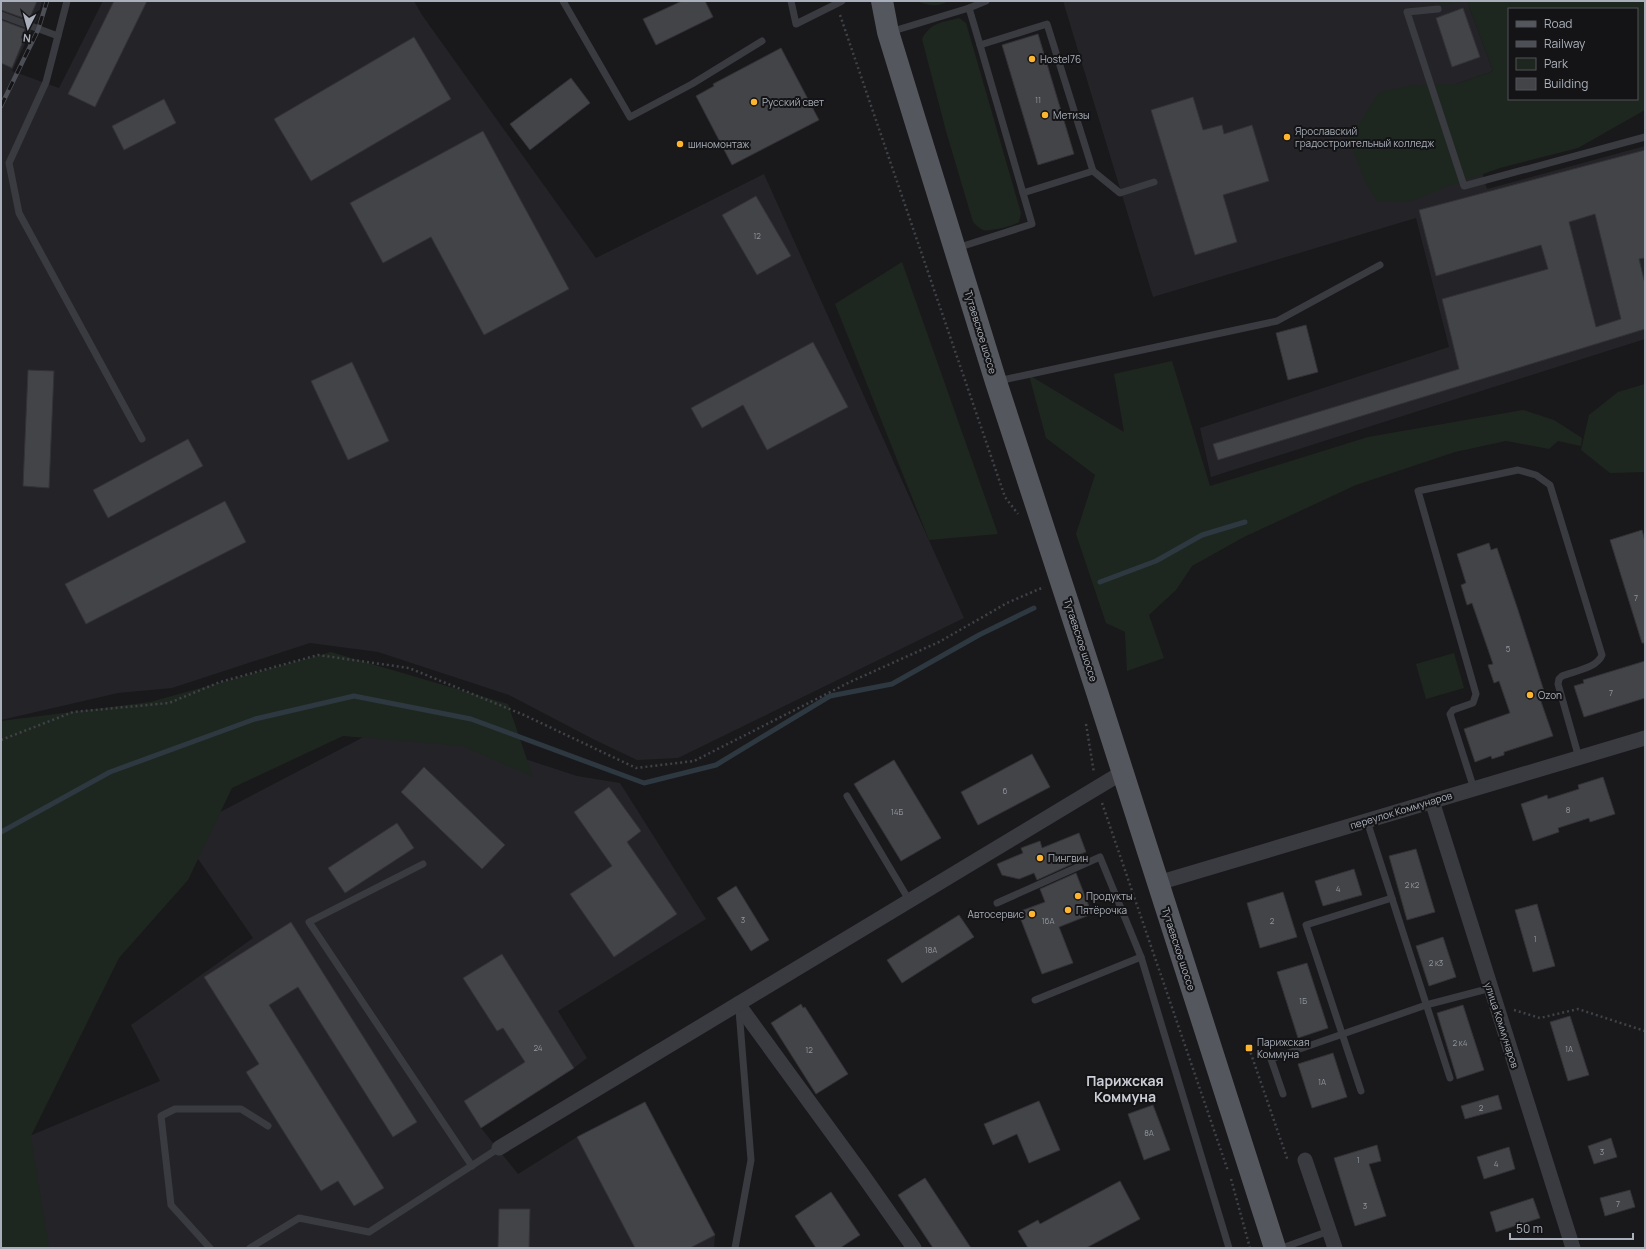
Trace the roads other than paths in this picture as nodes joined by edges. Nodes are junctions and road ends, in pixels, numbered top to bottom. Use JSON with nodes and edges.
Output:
{"nodes":[{"id":1,"x":67,"y":1,"type":"edge"},
{"id":2,"x":563,"y":1,"type":"edge"},
{"id":3,"x":791,"y":1,"type":"edge"},
{"id":4,"x":872,"y":1,"type":"edge"},
{"id":5,"x":882,"y":1,"type":"edge"},
{"id":6,"x":986,"y":1,"type":"edge"},
{"id":7,"x":839,"y":2,"type":"edge"},
{"id":8,"x":969,"y":8,"type":"junction"},
{"id":9,"x":1438,"y":9,"type":"dead end"},
{"id":10,"x":1,"y":15,"type":"edge"},
{"id":11,"x":888,"y":32,"type":"junction"},
{"id":12,"x":58,"y":36,"type":"junction"},
{"id":13,"x":762,"y":41,"type":"dead end"},
{"id":14,"x":980,"y":45,"type":"junction"},
{"id":15,"x":1645,"y":137,"type":"edge"},
{"id":16,"x":1093,"y":171,"type":"junction"},
{"id":17,"x":1154,"y":182,"type":"dead end"},
{"id":18,"x":1023,"y":193,"type":"junction"},
{"id":19,"x":954,"y":248,"type":"junction"},
{"id":20,"x":1380,"y":264,"type":"dead end"},
{"id":21,"x":996,"y":382,"type":"junction"},
{"id":22,"x":142,"y":439,"type":"dead end"},
{"id":23,"x":1645,"y":738,"type":"edge"},
{"id":24,"x":1579,"y":758,"type":"junction"},
{"id":25,"x":1123,"y":772,"type":"junction"},
{"id":26,"x":1474,"y":788,"type":"junction"},
{"id":27,"x":846,"y":796,"type":"dead end"},
{"id":28,"x":1432,"y":801,"type":"junction"},
{"id":29,"x":1367,"y":821,"type":"junction"},
{"id":30,"x":423,"y":864,"type":"dead end"},
{"id":31,"x":1158,"y":884,"type":"junction"},
{"id":32,"x":1392,"y":898,"type":"junction"},
{"id":33,"x":909,"y":900,"type":"junction"},
{"id":34,"x":997,"y":903,"type":"dead end"},
{"id":35,"x":1141,"y":957,"type":"junction"},
{"id":36,"x":1491,"y":988,"type":"junction"},
{"id":37,"x":1035,"y":1000,"type":"dead end"},
{"id":38,"x":738,"y":1004,"type":"junction"},
{"id":39,"x":1426,"y":1005,"type":"junction"},
{"id":40,"x":1343,"y":1034,"type":"junction"},
{"id":41,"x":1450,"y":1078,"type":"dead end"},
{"id":42,"x":1361,"y":1092,"type":"dead end"},
{"id":43,"x":1283,"y":1094,"type":"dead end"},
{"id":44,"x":268,"y":1126,"type":"dead end"},
{"id":45,"x":499,"y":1148,"type":"joint"},
{"id":46,"x":1305,"y":1160,"type":"dead end"},
{"id":47,"x":472,"y":1166,"type":"junction"},
{"id":48,"x":1329,"y":1231,"type":"junction"},
{"id":49,"x":210,"y":1248,"type":"edge"},
{"id":50,"x":250,"y":1248,"type":"edge"},
{"id":51,"x":735,"y":1248,"type":"edge"},
{"id":52,"x":914,"y":1248,"type":"edge"},
{"id":53,"x":1229,"y":1248,"type":"edge"},
{"id":54,"x":1275,"y":1248,"type":"edge"},
{"id":55,"x":1282,"y":1248,"type":"edge"},
{"id":56,"x":1335,"y":1248,"type":"edge"},
{"id":57,"x":1573,"y":1248,"type":"edge"}],
"edges":[{"from":1,"to":12,"type":"lane"},
{"from":2,"to":13,"type":"lane"},
{"from":3,"to":7,"type":"lane"},
{"from":4,"to":11,"type":"main road","name":"Тутаевское шоссе"},
{"from":5,"to":11,"type":"main road","name":"Тутаевское шоссе"},
{"from":6,"to":8,"type":"lane"},
{"from":8,"to":11,"type":"lane"},
{"from":8,"to":14,"type":"lane"},
{"from":9,"to":15,"type":"lane"},
{"from":10,"to":12,"type":"lane"},
{"from":11,"to":19,"type":"main road","name":"Тутаевское шоссе"},
{"from":12,"to":22,"type":"lane"},
{"from":14,"to":16,"type":"lane"},
{"from":14,"to":18,"type":"lane"},
{"from":16,"to":17,"type":"lane"},
{"from":16,"to":18,"type":"lane"},
{"from":18,"to":19,"type":"lane"},
{"from":19,"to":21,"type":"main road","name":"Тутаевское шоссе"},
{"from":20,"to":21,"type":"lane"},
{"from":21,"to":25,"type":"main road","name":"Тутаевское шоссе"},
{"from":23,"to":24,"type":"street","name":"переулок Коммунаров"},
{"from":24,"to":26,"type":"street","name":"переулок Коммунаров"},
{"from":24,"to":26,"type":"lane"},
{"from":25,"to":31,"type":"main road","name":"Тутаевское шоссе"},
{"from":25,"to":33,"type":"street"},
{"from":26,"to":28,"type":"street","name":"переулок Коммунаров"},
{"from":27,"to":33,"type":"lane"},
{"from":28,"to":29,"type":"street","name":"переулок Коммунаров"},
{"from":28,"to":36,"type":"street","name":"улица Коммунаров"},
{"from":29,"to":31,"type":"street","name":"переулок Коммунаров"},
{"from":29,"to":32,"type":"lane"},
{"from":30,"to":47,"type":"lane"},
{"from":31,"to":54,"type":"main road","name":"Тутаевское шоссе"},
{"from":32,"to":39,"type":"lane"},
{"from":32,"to":40,"type":"lane"},
{"from":33,"to":38,"type":"street"},
{"from":34,"to":35,"type":"lane"},
{"from":35,"to":37,"type":"lane"},
{"from":35,"to":53,"type":"lane"},
{"from":36,"to":39,"type":"lane"},
{"from":36,"to":57,"type":"street","name":"улица Коммунаров"},
{"from":38,"to":45,"type":"street"},
{"from":38,"to":51,"type":"lane"},
{"from":38,"to":52,"type":"street"},
{"from":39,"to":40,"type":"lane"},
{"from":39,"to":41,"type":"lane"},
{"from":40,"to":42,"type":"lane"},
{"from":40,"to":43,"type":"lane"},
{"from":44,"to":49,"type":"lane"},
{"from":45,"to":47,"type":"lane"},
{"from":46,"to":48,"type":"street"},
{"from":47,"to":50,"type":"lane"},
{"from":48,"to":55,"type":"lane"},
{"from":48,"to":56,"type":"street"}]}
